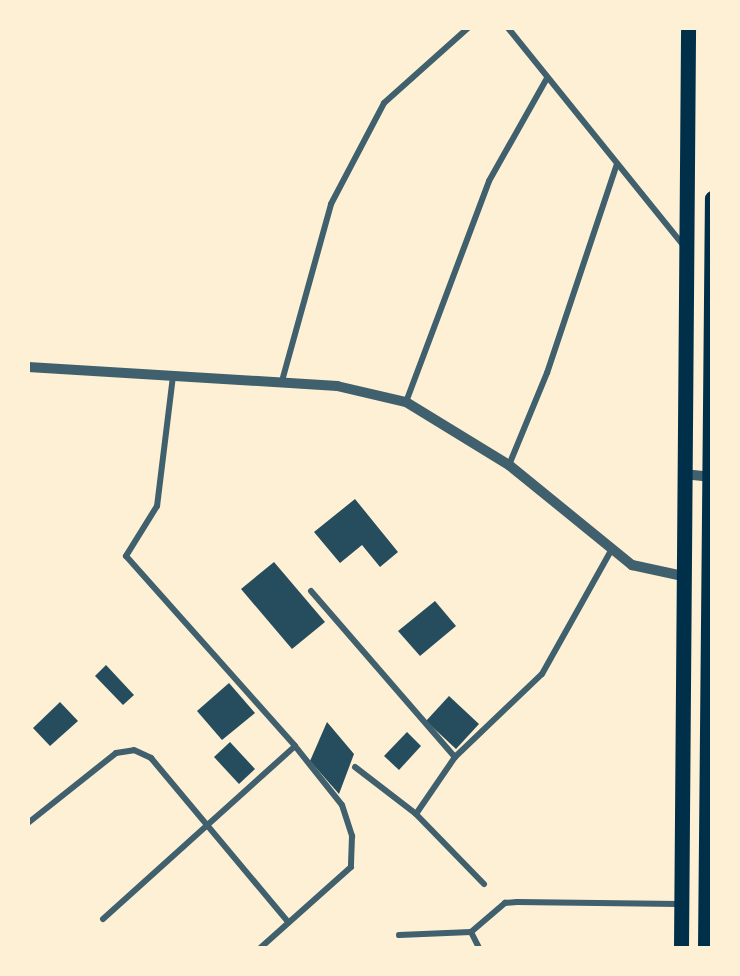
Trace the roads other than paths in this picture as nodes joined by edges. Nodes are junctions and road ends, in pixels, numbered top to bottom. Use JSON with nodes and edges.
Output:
{"nodes":[{"id":1,"x":468,"y":28,"type":"edge"},
{"id":2,"x":508,"y":28,"type":"edge"},
{"id":3,"x":688,"y":28,"type":"edge"},
{"id":4,"x":547,"y":78,"type":"junction"},
{"id":5,"x":617,"y":164,"type":"junction"},
{"id":6,"x":711,"y":198,"type":"edge"},
{"id":7,"x":688,"y":251,"type":"junction"},
{"id":8,"x":28,"y":367,"type":"edge"},
{"id":9,"x":173,"y":376,"type":"junction"},
{"id":10,"x":282,"y":381,"type":"junction"},
{"id":11,"x":406,"y":402,"type":"junction"},
{"id":12,"x":510,"y":465,"type":"junction"},
{"id":13,"x":684,"y":474,"type":"junction"},
{"id":14,"x":709,"y":477,"type":"edge"},
{"id":15,"x":612,"y":549,"type":"junction"},
{"id":16,"x":683,"y":576,"type":"junction"},
{"id":17,"x":311,"y":591,"type":"dead end"},
{"id":18,"x":295,"y":746,"type":"junction"},
{"id":19,"x":455,"y":757,"type":"junction"},
{"id":20,"x":355,"y":767,"type":"dead end"},
{"id":21,"x":416,"y":814,"type":"junction"},
{"id":22,"x":28,"y":823,"type":"edge"},
{"id":23,"x":208,"y":825,"type":"junction"},
{"id":24,"x":484,"y":884,"type":"dead end"},
{"id":25,"x":681,"y":904,"type":"junction"},
{"id":26,"x":104,"y":919,"type":"dead end"},
{"id":27,"x":288,"y":922,"type":"junction"},
{"id":28,"x":471,"y":932,"type":"junction"},
{"id":29,"x":399,"y":935,"type":"dead end"},
{"id":30,"x":260,"y":948,"type":"edge"},
{"id":31,"x":479,"y":948,"type":"edge"},
{"id":32,"x":681,"y":948,"type":"edge"},
{"id":33,"x":705,"y":948,"type":"edge"}],
"edges":[{"from":1,"to":10,"type":"street"},
{"from":2,"to":4,"type":"street"},
{"from":3,"to":7,"type":"highway"},
{"from":4,"to":5,"type":"street"},
{"from":4,"to":11,"type":"street"},
{"from":5,"to":7,"type":"street"},
{"from":5,"to":12,"type":"street"},
{"from":6,"to":14,"type":"highway"},
{"from":7,"to":13,"type":"highway"},
{"from":8,"to":9,"type":"street"},
{"from":9,"to":10,"type":"street"},
{"from":9,"to":18,"type":"street"},
{"from":10,"to":11,"type":"street"},
{"from":11,"to":12,"type":"street"},
{"from":12,"to":15,"type":"street"},
{"from":13,"to":14,"type":"street"},
{"from":13,"to":16,"type":"highway"},
{"from":14,"to":33,"type":"highway"},
{"from":15,"to":16,"type":"street"},
{"from":15,"to":19,"type":"street"},
{"from":16,"to":25,"type":"highway"},
{"from":17,"to":19,"type":"street"},
{"from":18,"to":23,"type":"street"},
{"from":18,"to":27,"type":"street"},
{"from":19,"to":21,"type":"street"},
{"from":20,"to":21,"type":"street"},
{"from":21,"to":24,"type":"street"},
{"from":22,"to":23,"type":"street"},
{"from":23,"to":26,"type":"street"},
{"from":23,"to":27,"type":"street"},
{"from":25,"to":28,"type":"street"},
{"from":25,"to":32,"type":"highway"},
{"from":27,"to":30,"type":"street"},
{"from":28,"to":29,"type":"street"},
{"from":28,"to":31,"type":"street"}]}
